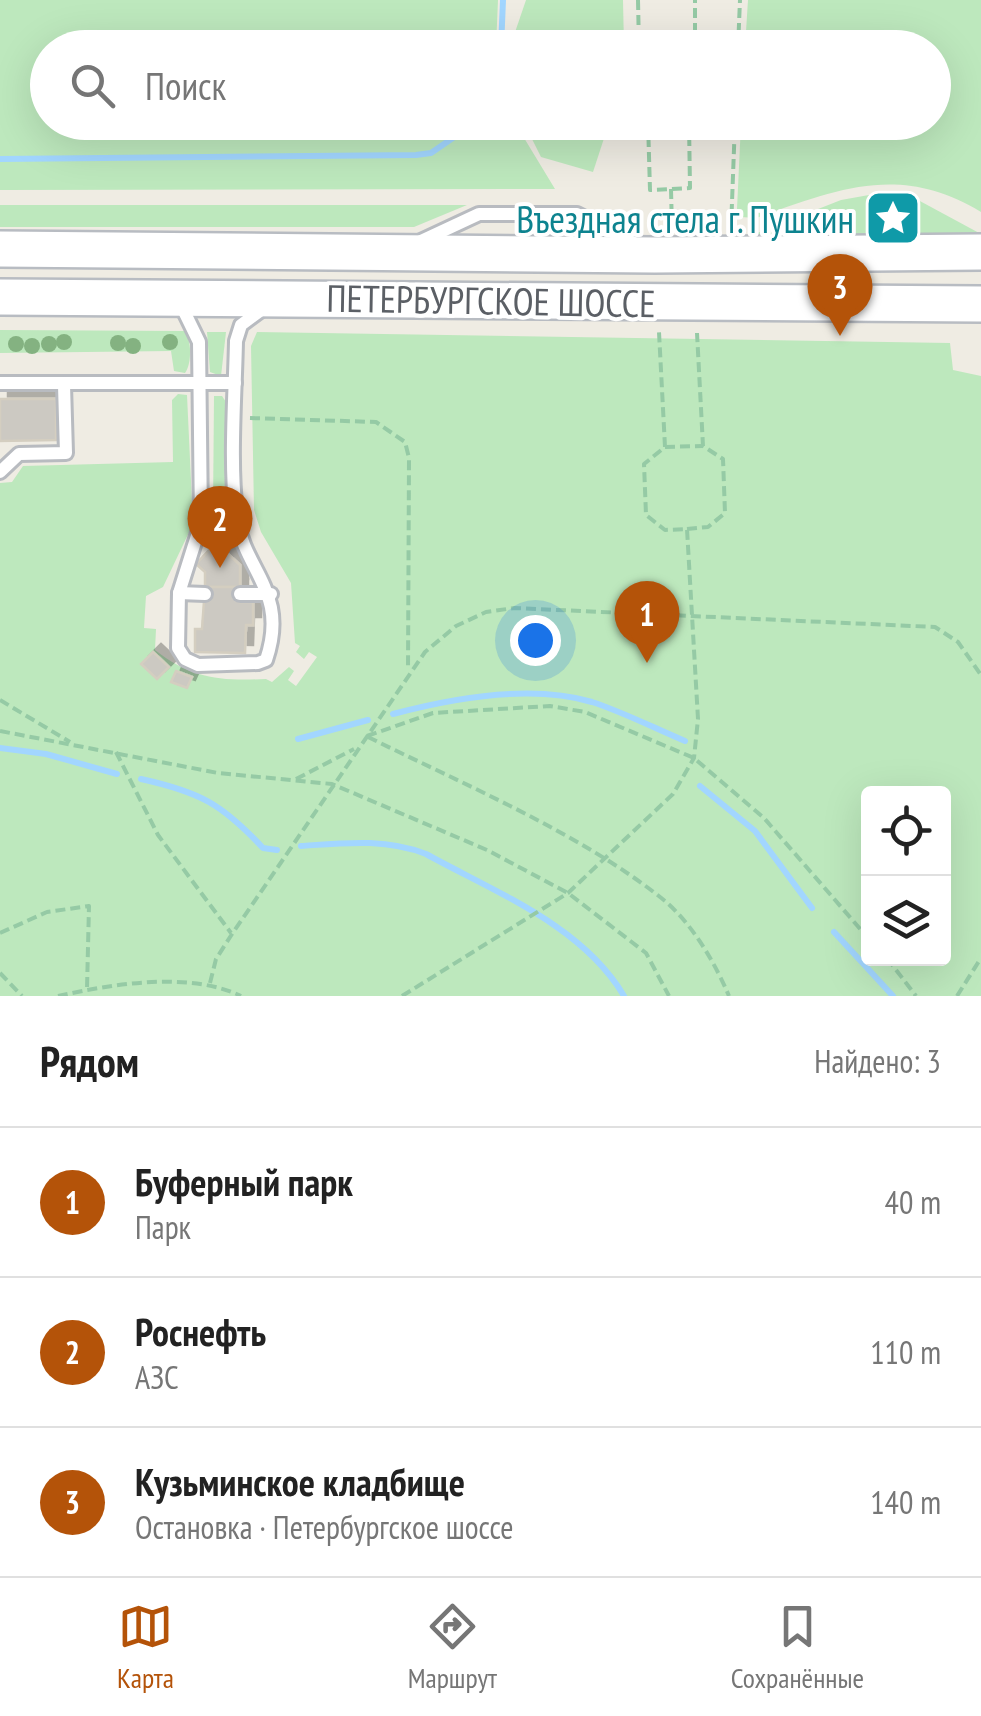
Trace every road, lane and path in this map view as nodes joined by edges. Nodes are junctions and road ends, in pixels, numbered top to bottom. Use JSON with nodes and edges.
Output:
{"nodes":[{"id":1,"x":638,"y":0,"type":"edge"},
{"id":2,"x":695,"y":0,"type":"edge"},
{"id":3,"x":740,"y":0,"type":"edge"},
{"id":4,"x":639,"y":30,"type":"edge"},
{"id":5,"x":695,"y":30,"type":"edge"},
{"id":6,"x":739,"y":30,"type":"edge"},
{"id":7,"x":649,"y":140,"type":"edge"},
{"id":8,"x":689,"y":140,"type":"edge"},
{"id":9,"x":734,"y":140,"type":"edge"},
{"id":10,"x":671,"y":189,"type":"junction"},
{"id":11,"x":731,"y":229,"type":"dead end"},
{"id":12,"x":664,"y":242,"type":"junction"},
{"id":13,"x":0,"y":249,"type":"edge"},
{"id":14,"x":981,"y":252,"type":"edge"},
{"id":15,"x":0,"y":296,"type":"edge"},
{"id":16,"x":177,"y":296,"type":"junction"},
{"id":17,"x":279,"y":297,"type":"junction"},
{"id":18,"x":981,"y":304,"type":"edge"},
{"id":19,"x":659,"y":332,"type":"dead end"},
{"id":20,"x":697,"y":333,"type":"dead end"},
{"id":21,"x":0,"y":382,"type":"edge"},
{"id":22,"x":235,"y":383,"type":"junction"},
{"id":23,"x":200,"y":384,"type":"junction"},
{"id":24,"x":64,"y":385,"type":"junction"},
{"id":25,"x":236,"y":418,"type":"junction"},
{"id":26,"x":704,"y":446,"type":"junction"},
{"id":27,"x":666,"y":448,"type":"junction"},
{"id":28,"x":0,"y":472,"type":"edge"},
{"id":29,"x":686,"y":528,"type":"junction"},
{"id":30,"x":179,"y":594,"type":"junction"},
{"id":31,"x":205,"y":594,"type":"dead end"},
{"id":32,"x":240,"y":594,"type":"dead end"},
{"id":33,"x":270,"y":594,"type":"junction"},
{"id":34,"x":690,"y":617,"type":"junction"},
{"id":35,"x":408,"y":671,"type":"junction"},
{"id":36,"x":981,"y":676,"type":"edge"},
{"id":37,"x":0,"y":700,"type":"edge"},
{"id":38,"x":0,"y":732,"type":"edge"},
{"id":39,"x":367,"y":736,"type":"junction"},
{"id":40,"x":74,"y":744,"type":"junction"},
{"id":41,"x":359,"y":747,"type":"junction"},
{"id":42,"x":116,"y":752,"type":"junction"},
{"id":43,"x":694,"y":758,"type":"junction"},
{"id":44,"x":296,"y":779,"type":"junction"},
{"id":45,"x":332,"y":784,"type":"junction"},
{"id":46,"x":605,"y":860,"type":"junction"},
{"id":47,"x":568,"y":893,"type":"junction"},
{"id":48,"x":861,"y":930,"type":"edge"},
{"id":49,"x":0,"y":933,"type":"edge"},
{"id":50,"x":232,"y":934,"type":"junction"},
{"id":51,"x":981,"y":958,"type":"edge"},
{"id":52,"x":893,"y":966,"type":"edge"},
{"id":53,"x":0,"y":972,"type":"edge"},
{"id":54,"x":210,"y":983,"type":"junction"},
{"id":55,"x":88,"y":990,"type":"junction"},
{"id":56,"x":22,"y":996,"type":"edge"},
{"id":57,"x":58,"y":996,"type":"edge"},
{"id":58,"x":241,"y":996,"type":"edge"},
{"id":59,"x":402,"y":996,"type":"edge"},
{"id":60,"x":669,"y":996,"type":"edge"},
{"id":61,"x":730,"y":996,"type":"edge"},
{"id":62,"x":916,"y":996,"type":"edge"},
{"id":63,"x":957,"y":996,"type":"edge"}],
"edges":[{"from":1,"to":4,"type":"path"},
{"from":2,"to":5,"type":"path"},
{"from":3,"to":6,"type":"path"},
{"from":7,"to":10,"type":"path"},
{"from":8,"to":10,"type":"path"},
{"from":9,"to":11,"type":"path"},
{"from":10,"to":12,"type":"path"},
{"from":12,"to":13,"type":"main road","name":"ПЕТЕРБУРГСКОЕ ШОССЕ"},
{"from":12,"to":14,"type":"main road","name":"ПЕТЕРБУРГСКОЕ ШОССЕ"},
{"from":15,"to":16,"type":"main road","name":"ПЕТЕРБУРГСКОЕ ШОССЕ"},
{"from":16,"to":17,"type":"main road","name":"ПЕТЕРБУРГСКОЕ ШОССЕ"},
{"from":16,"to":23,"type":"lane"},
{"from":17,"to":18,"type":"main road","name":"ПЕТЕРБУРГСКОЕ ШОССЕ"},
{"from":17,"to":22,"type":"lane"},
{"from":19,"to":27,"type":"path"},
{"from":20,"to":26,"type":"path"},
{"from":21,"to":24,"type":"lane"},
{"from":22,"to":23,"type":"lane"},
{"from":22,"to":25,"type":"lane"},
{"from":23,"to":24,"type":"lane"},
{"from":23,"to":30,"type":"lane"},
{"from":24,"to":28,"type":"lane"},
{"from":25,"to":33,"type":"lane"},
{"from":25,"to":35,"type":"path"},
{"from":26,"to":27,"type":"path"},
{"from":26,"to":29,"type":"path"},
{"from":27,"to":29,"type":"path"},
{"from":29,"to":34,"type":"path"},
{"from":30,"to":31,"type":"lane"},
{"from":30,"to":33,"type":"lane"},
{"from":32,"to":33,"type":"lane"},
{"from":34,"to":35,"type":"path"},
{"from":34,"to":36,"type":"path"},
{"from":34,"to":43,"type":"path"},
{"from":35,"to":39,"type":"path"},
{"from":37,"to":40,"type":"path"},
{"from":38,"to":40,"type":"path"},
{"from":39,"to":41,"type":"path"},
{"from":39,"to":43,"type":"path"},
{"from":39,"to":46,"type":"path"},
{"from":40,"to":42,"type":"path"},
{"from":41,"to":44,"type":"path"},
{"from":41,"to":45,"type":"path"},
{"from":42,"to":44,"type":"path"},
{"from":42,"to":50,"type":"path"},
{"from":43,"to":46,"type":"path"},
{"from":43,"to":48,"type":"path"},
{"from":44,"to":45,"type":"path"},
{"from":45,"to":47,"type":"path"},
{"from":45,"to":50,"type":"path"},
{"from":46,"to":47,"type":"path"},
{"from":46,"to":61,"type":"path"},
{"from":47,"to":59,"type":"path"},
{"from":47,"to":60,"type":"path"},
{"from":49,"to":55,"type":"path"},
{"from":50,"to":54,"type":"path"},
{"from":51,"to":63,"type":"path"},
{"from":52,"to":62,"type":"path"},
{"from":53,"to":56,"type":"path"},
{"from":54,"to":55,"type":"path"},
{"from":54,"to":58,"type":"path"},
{"from":55,"to":57,"type":"path"}]}
